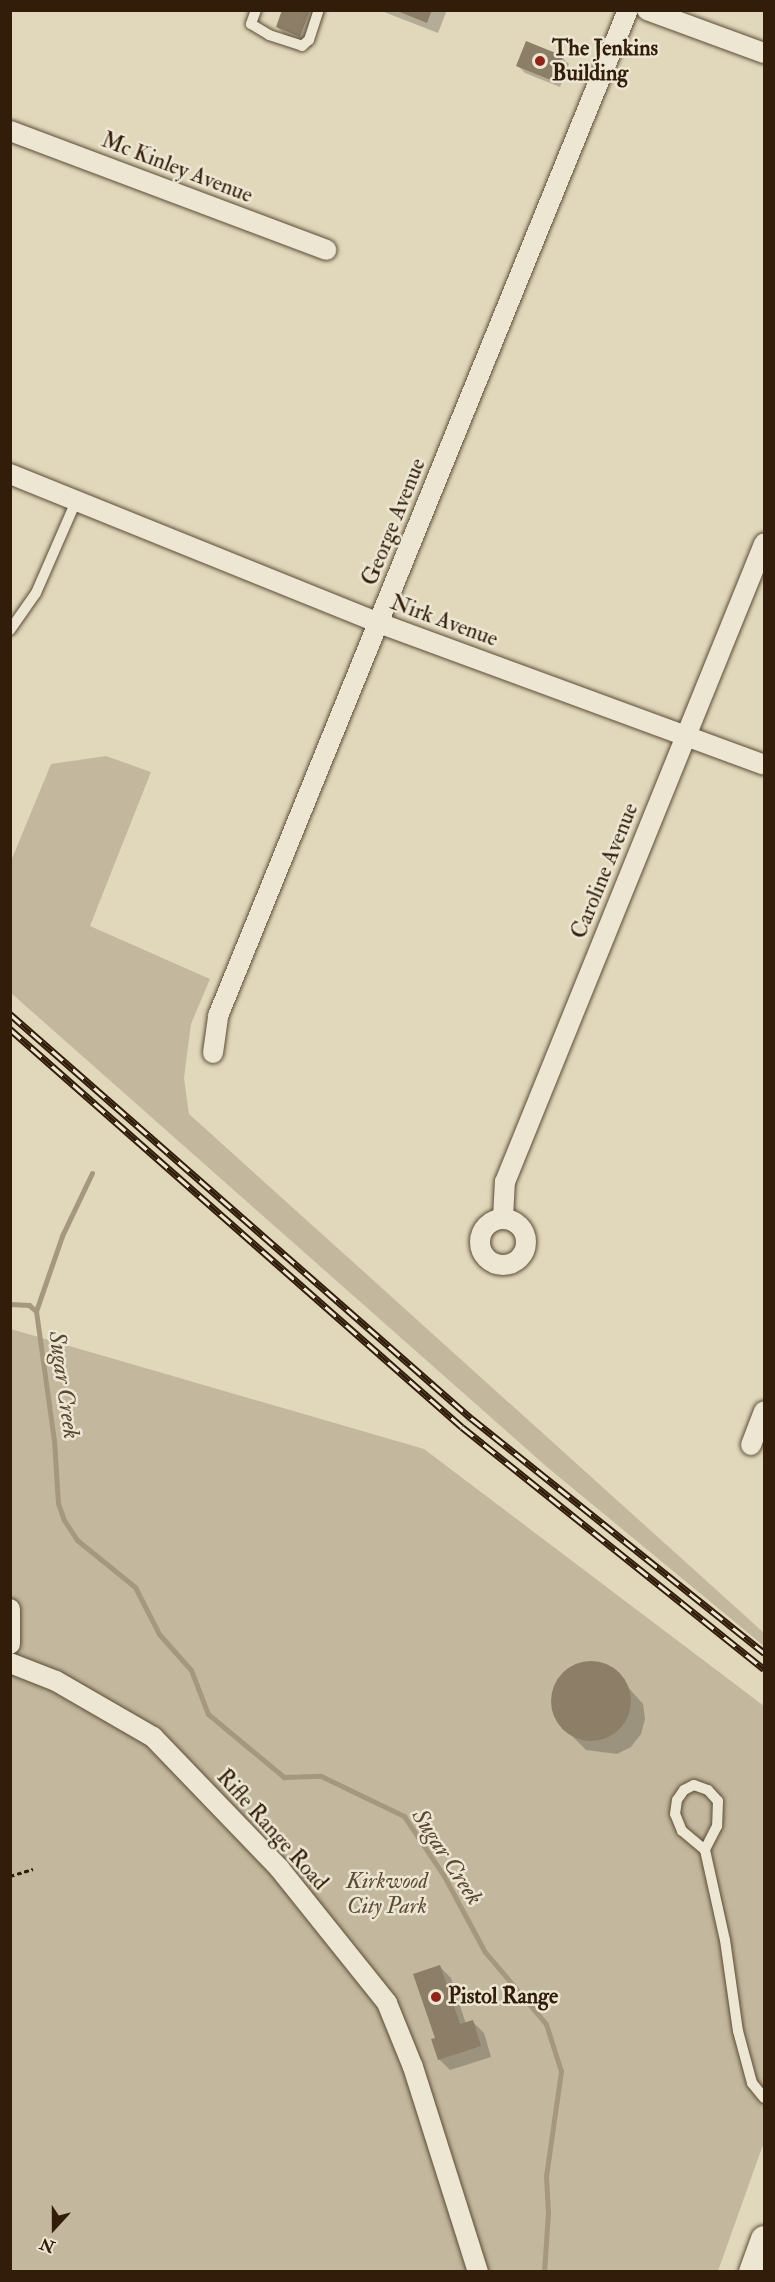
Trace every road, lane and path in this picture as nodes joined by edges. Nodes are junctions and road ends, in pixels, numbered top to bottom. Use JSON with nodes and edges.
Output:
{"nodes":[{"id":1,"x":256,"y":10,"type":"edge"},
{"id":2,"x":319,"y":10,"type":"edge"},
{"id":3,"x":628,"y":10,"type":"edge"},
{"id":4,"x":647,"y":10,"type":"edge"},
{"id":5,"x":765,"y":53,"type":"edge"},
{"id":6,"x":10,"y":130,"type":"edge"},
{"id":7,"x":326,"y":250,"type":"dead end"},
{"id":8,"x":10,"y":474,"type":"edge"},
{"id":9,"x":77,"y":499,"type":"junction"},
{"id":10,"x":765,"y":544,"type":"edge"},
{"id":11,"x":379,"y":623,"type":"junction"},
{"id":12,"x":10,"y":630,"type":"edge"},
{"id":13,"x":687,"y":735,"type":"junction"},
{"id":14,"x":765,"y":765,"type":"edge"},
{"id":15,"x":213,"y":1053,"type":"dead end"},
{"id":16,"x":503,"y":1218,"type":"dead end"},
{"id":17,"x":765,"y":1411,"type":"edge"},
{"id":18,"x":751,"y":1445,"type":"dead end"},
{"id":19,"x":10,"y":1610,"type":"edge"},
{"id":20,"x":10,"y":1644,"type":"edge"},
{"id":21,"x":10,"y":1663,"type":"edge"},
{"id":22,"x":705,"y":1850,"type":"junction"},
{"id":23,"x":33,"y":1869,"type":"dead end"},
{"id":24,"x":10,"y":1876,"type":"edge"},
{"id":25,"x":765,"y":2098,"type":"edge"},
{"id":26,"x":765,"y":2239,"type":"edge"},
{"id":27,"x":478,"y":2271,"type":"edge"},
{"id":28,"x":752,"y":2271,"type":"edge"}],
"edges":[{"from":1,"to":2,"type":"lane"},
{"from":3,"to":11,"type":"street","name":"George Avenue"},
{"from":4,"to":5,"type":"street"},
{"from":6,"to":7,"type":"street","name":"Mc Kinley Avenue"},
{"from":8,"to":9,"type":"street","name":"Nirk Avenue"},
{"from":9,"to":11,"type":"street","name":"Nirk Avenue"},
{"from":9,"to":12,"type":"lane"},
{"from":10,"to":13,"type":"street","name":"Caroline Avenue"},
{"from":11,"to":13,"type":"street","name":"Nirk Avenue"},
{"from":11,"to":15,"type":"street","name":"George Avenue"},
{"from":13,"to":14,"type":"street","name":"Nirk Avenue"},
{"from":13,"to":16,"type":"street","name":"Caroline Avenue"},
{"from":17,"to":18,"type":"street"},
{"from":19,"to":20,"type":"street"},
{"from":21,"to":27,"type":"street","name":"Rifle Range Road"},
{"from":22,"to":22,"type":"lane"},
{"from":22,"to":25,"type":"lane"},
{"from":23,"to":24,"type":"path"},
{"from":26,"to":28,"type":"street"}]}
